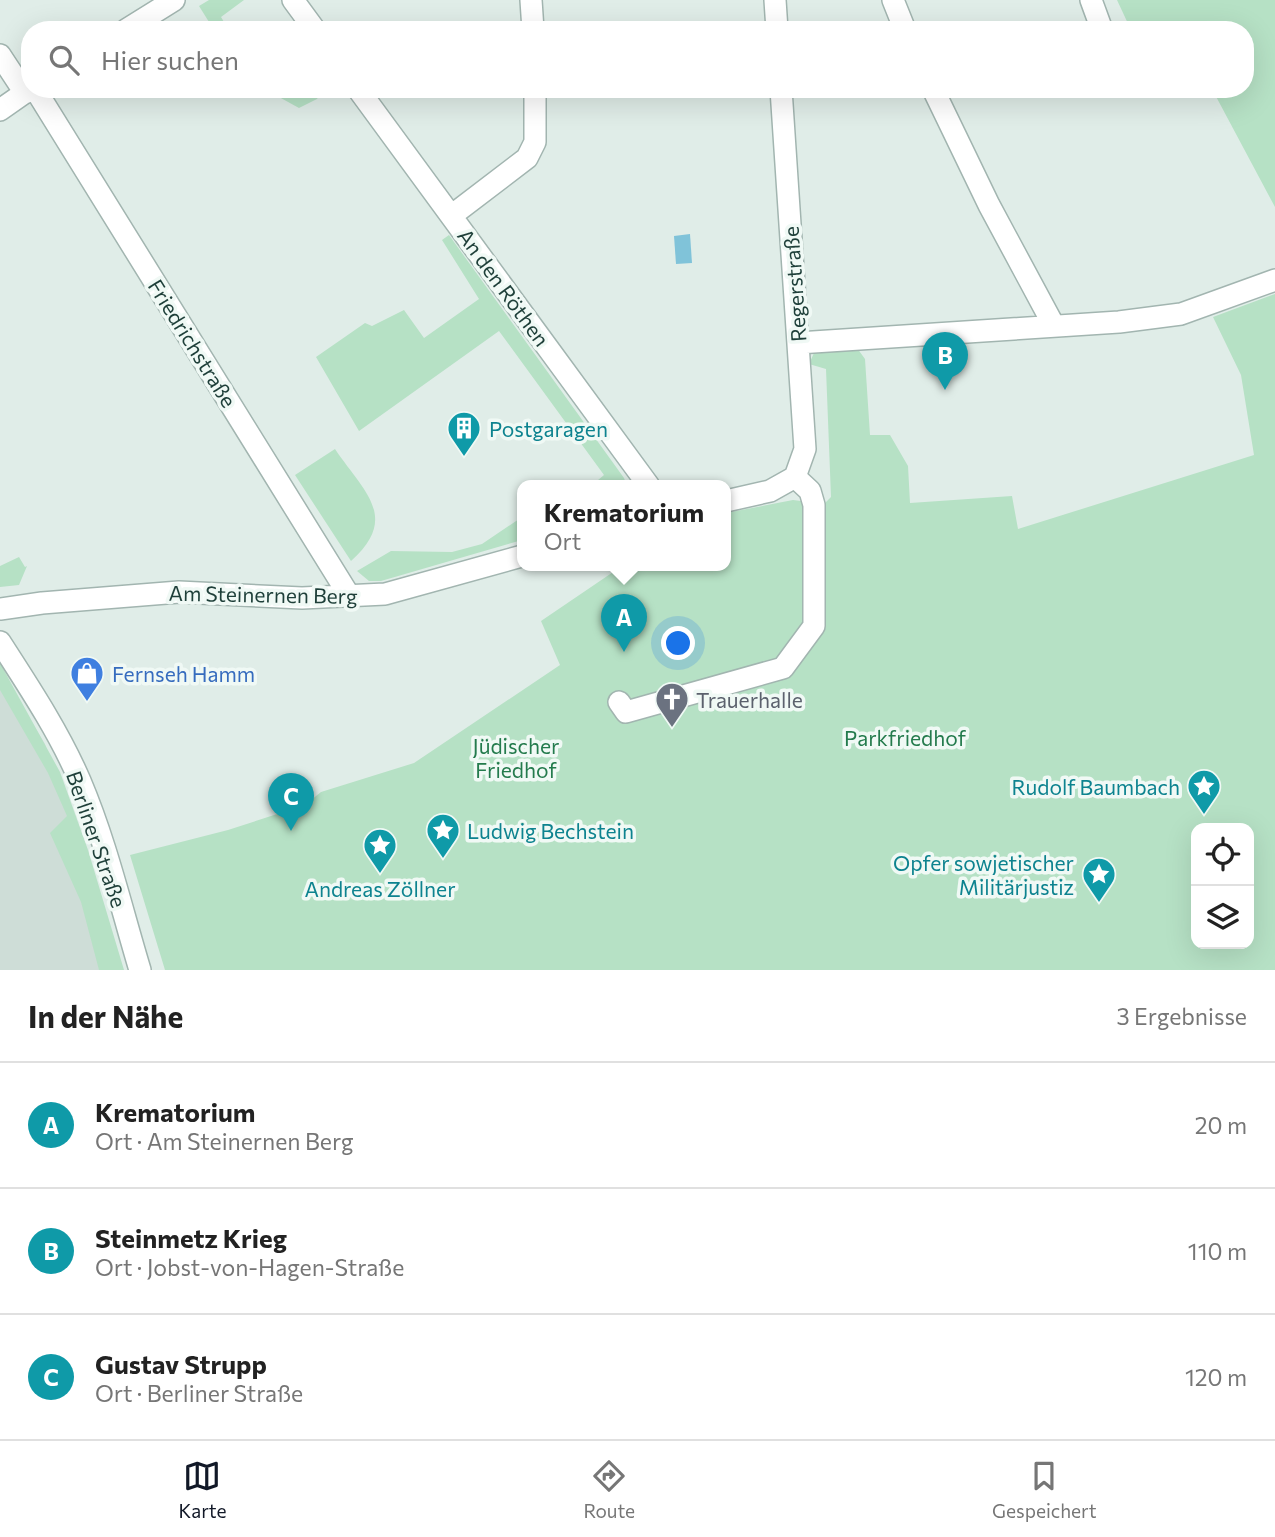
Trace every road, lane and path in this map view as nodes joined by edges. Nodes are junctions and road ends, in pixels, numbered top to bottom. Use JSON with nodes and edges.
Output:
{"nodes":[{"id":1,"x":174,"y":0,"type":"edge"},
{"id":2,"x":293,"y":0,"type":"edge"},
{"id":3,"x":531,"y":0,"type":"edge"},
{"id":4,"x":775,"y":0,"type":"edge"},
{"id":5,"x":893,"y":0,"type":"edge"},
{"id":6,"x":1091,"y":0,"type":"edge"},
{"id":7,"x":140,"y":21,"type":"edge"},
{"id":8,"x":308,"y":21,"type":"edge"},
{"id":9,"x":532,"y":21,"type":"edge"},
{"id":10,"x":776,"y":21,"type":"edge"},
{"id":11,"x":901,"y":21,"type":"edge"},
{"id":12,"x":1099,"y":21,"type":"edge"},
{"id":13,"x":0,"y":55,"type":"edge"},
{"id":14,"x":21,"y":80,"type":"edge"},
{"id":15,"x":21,"y":96,"type":"edge"},
{"id":16,"x":35,"y":98,"type":"edge"},
{"id":17,"x":365,"y":98,"type":"edge"},
{"id":18,"x":535,"y":98,"type":"edge"},
{"id":19,"x":782,"y":98,"type":"edge"},
{"id":20,"x":937,"y":98,"type":"edge"},
{"id":21,"x":0,"y":110,"type":"edge"},
{"id":22,"x":451,"y":216,"type":"junction"},
{"id":23,"x":1275,"y":280,"type":"edge"},
{"id":24,"x":1054,"y":326,"type":"junction"},
{"id":25,"x":798,"y":343,"type":"junction"},
{"id":26,"x":795,"y":477,"type":"junction"},
{"id":27,"x":645,"y":480,"type":"edge"},
{"id":28,"x":731,"y":500,"type":"edge"},
{"id":29,"x":517,"y":557,"type":"edge"},
{"id":30,"x":351,"y":597,"type":"junction"},
{"id":31,"x":0,"y":609,"type":"edge"},
{"id":32,"x":0,"y":642,"type":"edge"},
{"id":33,"x":619,"y":702,"type":"dead end"},
{"id":34,"x":140,"y":970,"type":"edge"}],
"edges":[{"from":1,"to":7,"type":"street"},
{"from":2,"to":8,"type":"street"},
{"from":3,"to":9,"type":"street"},
{"from":4,"to":10,"type":"street"},
{"from":5,"to":11,"type":"street"},
{"from":6,"to":12,"type":"street"},
{"from":13,"to":14,"type":"street","name":"Friedrichstraße"},
{"from":15,"to":21,"type":"street"},
{"from":16,"to":30,"type":"street","name":"Friedrichstraße"},
{"from":17,"to":22,"type":"street","name":"An den Röthen"},
{"from":18,"to":22,"type":"street"},
{"from":19,"to":25,"type":"street","name":"Regerstraße"},
{"from":20,"to":24,"type":"street"},
{"from":22,"to":27,"type":"street","name":"An den Röthen"},
{"from":23,"to":24,"type":"street"},
{"from":24,"to":25,"type":"street"},
{"from":25,"to":26,"type":"street","name":"Regerstraße"},
{"from":26,"to":28,"type":"street"},
{"from":26,"to":33,"type":"street"},
{"from":29,"to":30,"type":"street","name":"Am Steinernen Berg"},
{"from":30,"to":31,"type":"street","name":"Am Steinernen Berg"},
{"from":32,"to":34,"type":"street","name":"Berliner Straße"}]}
